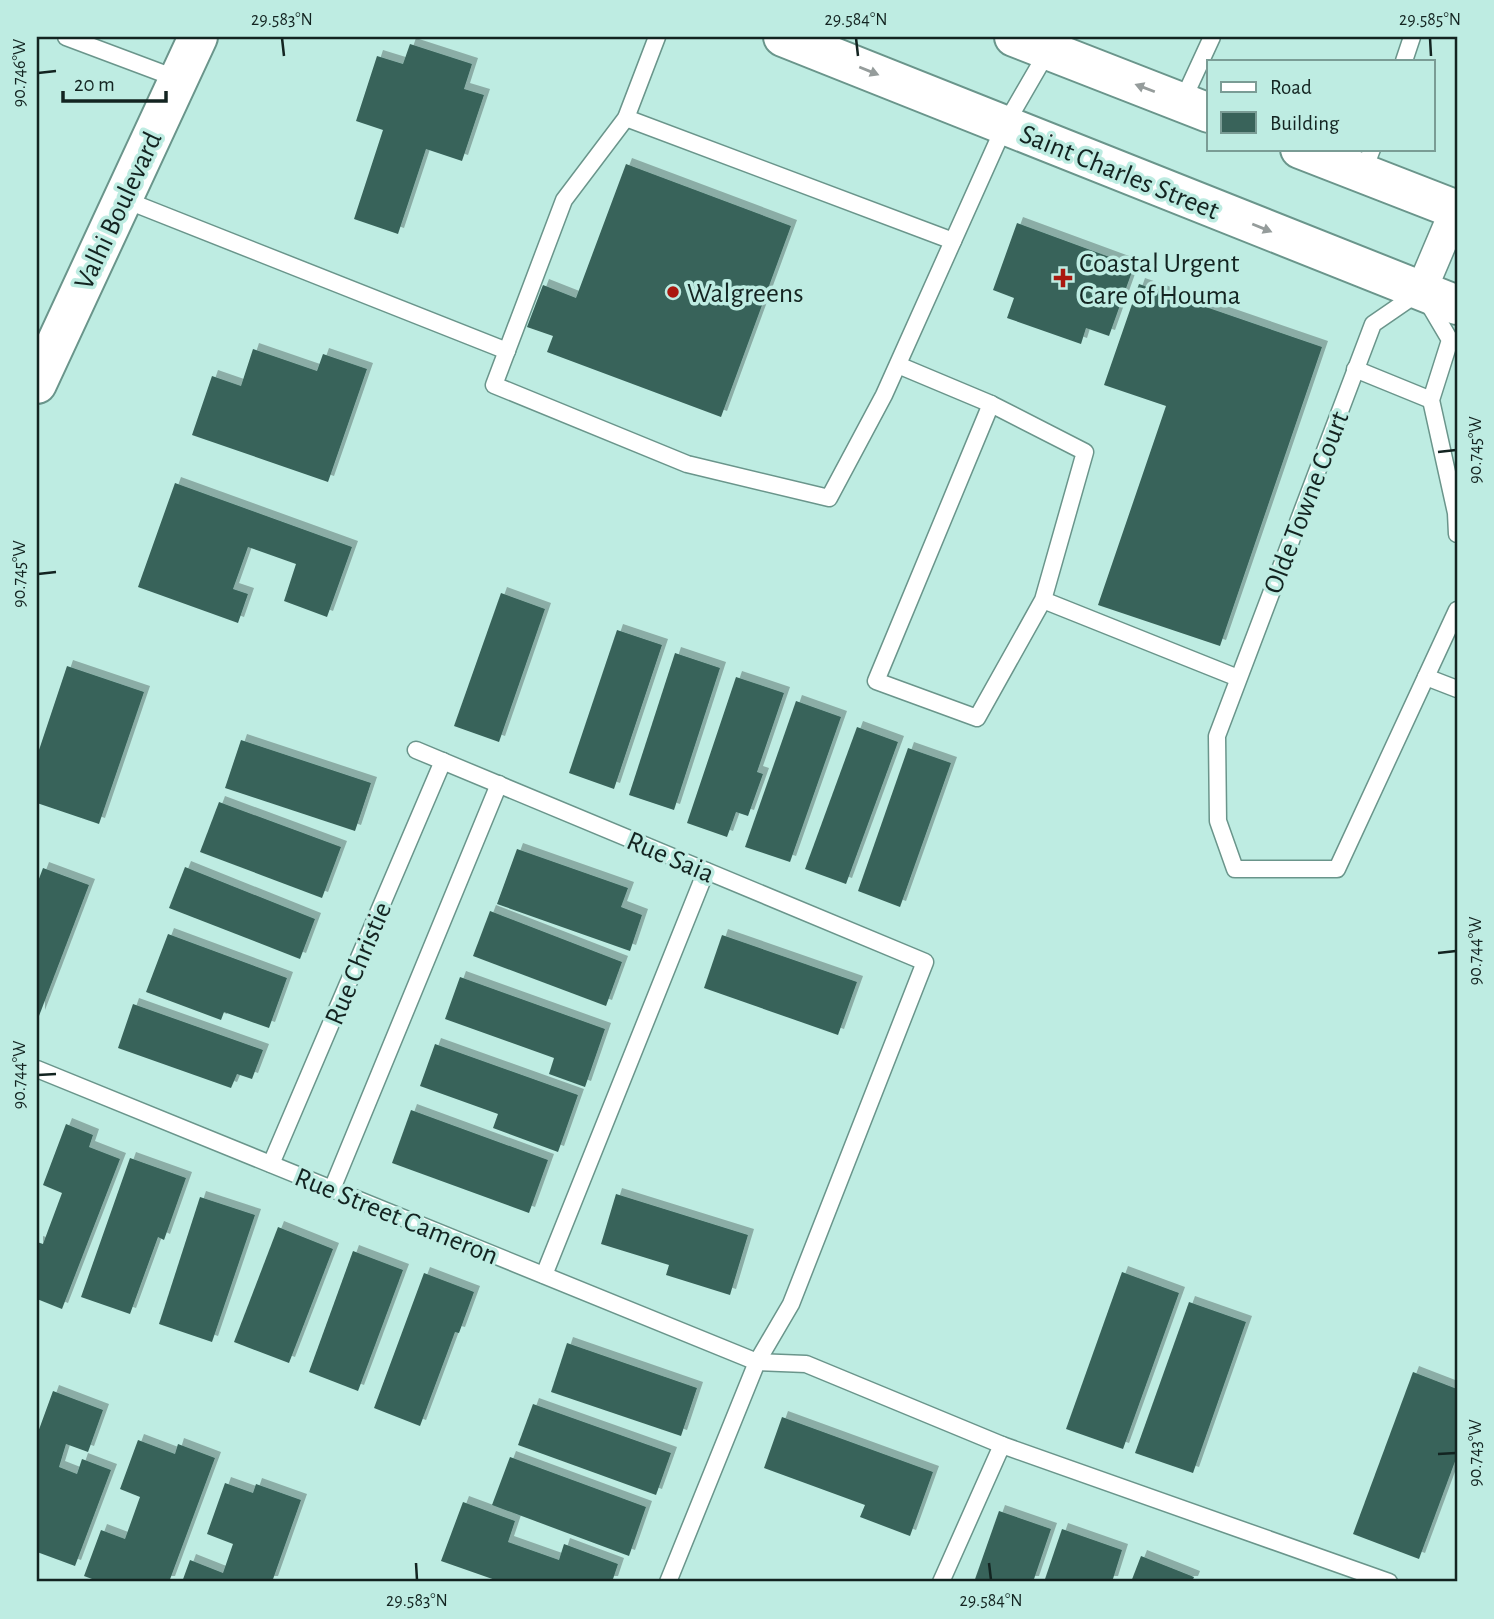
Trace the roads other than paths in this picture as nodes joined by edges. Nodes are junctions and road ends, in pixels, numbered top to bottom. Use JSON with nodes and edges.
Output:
{"nodes":[{"id":1,"x":66,"y":37,"type":"edge"},
{"id":2,"x":198,"y":37,"type":"edge"},
{"id":3,"x":657,"y":37,"type":"edge"},
{"id":4,"x":783,"y":37,"type":"edge"},
{"id":5,"x":1014,"y":37,"type":"edge"},
{"id":6,"x":1212,"y":37,"type":"edge"},
{"id":7,"x":1412,"y":37,"type":"edge"},
{"id":8,"x":1052,"y":44,"type":"edge"},
{"id":9,"x":1404,"y":60,"type":"edge"},
{"id":10,"x":178,"y":79,"type":"junction"},
{"id":11,"x":1195,"y":108,"type":"edge"},
{"id":12,"x":626,"y":118,"type":"junction"},
{"id":13,"x":1005,"y":125,"type":"junction"},
{"id":14,"x":1306,"y":150,"type":"edge"},
{"id":15,"x":1367,"y":161,"type":"edge"},
{"id":16,"x":123,"y":199,"type":"junction"},
{"id":17,"x":1457,"y":208,"type":"edge"},
{"id":18,"x":953,"y":241,"type":"junction"},
{"id":19,"x":1421,"y":291,"type":"junction"},
{"id":20,"x":1457,"y":305,"type":"edge"},
{"id":21,"x":507,"y":351,"type":"junction"},
{"id":22,"x":898,"y":365,"type":"junction"},
{"id":23,"x":1355,"y":369,"type":"junction"},
{"id":24,"x":39,"y":374,"type":"edge"},
{"id":25,"x":1431,"y":400,"type":"junction"},
{"id":26,"x":991,"y":404,"type":"junction"},
{"id":27,"x":1457,"y":534,"type":"edge"},
{"id":28,"x":1043,"y":600,"type":"junction"},
{"id":29,"x":1457,"y":610,"type":"edge"},
{"id":30,"x":1426,"y":677,"type":"junction"},
{"id":31,"x":1238,"y":678,"type":"junction"},
{"id":32,"x":1457,"y":690,"type":"edge"},
{"id":33,"x":416,"y":750,"type":"dead end"},
{"id":34,"x":443,"y":761,"type":"junction"},
{"id":35,"x":499,"y":784,"type":"junction"},
{"id":36,"x":706,"y":870,"type":"junction"},
{"id":37,"x":37,"y":1069,"type":"edge"},
{"id":38,"x":271,"y":1164,"type":"junction"},
{"id":39,"x":332,"y":1189,"type":"junction"},
{"id":40,"x":544,"y":1275,"type":"junction"},
{"id":41,"x":757,"y":1362,"type":"junction"},
{"id":42,"x":1002,"y":1445,"type":"junction"},
{"id":43,"x":668,"y":1582,"type":"edge"},
{"id":44,"x":942,"y":1582,"type":"edge"},
{"id":45,"x":1390,"y":1582,"type":"edge"}],
"edges":[{"from":1,"to":10,"type":"lane"},
{"from":2,"to":10,"type":"street","name":"Valhi Boulevard"},
{"from":3,"to":12,"type":"lane"},
{"from":4,"to":13,"type":"street","name":"Saint Charles Street","one_way":true},
{"from":5,"to":8,"type":"street"},
{"from":6,"to":11,"type":"lane"},
{"from":7,"to":9,"type":"lane"},
{"from":11,"to":8,"type":"street","one_way":true},
{"from":8,"to":13,"type":"lane"},
{"from":10,"to":16,"type":"street","name":"Valhi Boulevard"},
{"from":12,"to":18,"type":"lane"},
{"from":12,"to":21,"type":"lane"},
{"from":13,"to":18,"type":"lane"},
{"from":13,"to":19,"type":"street","name":"Saint Charles Street","one_way":true},
{"from":14,"to":15,"type":"street"},
{"from":15,"to":17,"type":"street"},
{"from":16,"to":21,"type":"lane"},
{"from":16,"to":24,"type":"street","name":"Valhi Boulevard"},
{"from":17,"to":19,"type":"street"},
{"from":18,"to":22,"type":"lane"},
{"from":19,"to":20,"type":"street","name":"Saint Charles Street"},
{"from":19,"to":23,"type":"lane","name":"Olde Towne Court"},
{"from":19,"to":25,"type":"lane"},
{"from":21,"to":22,"type":"lane"},
{"from":22,"to":26,"type":"lane"},
{"from":23,"to":25,"type":"lane"},
{"from":23,"to":31,"type":"lane","name":"Olde Towne Court"},
{"from":25,"to":27,"type":"lane"},
{"from":26,"to":28,"type":"lane"},
{"from":26,"to":28,"type":"lane"},
{"from":28,"to":31,"type":"lane"},
{"from":29,"to":30,"type":"lane"},
{"from":30,"to":31,"type":"lane","name":"Olde Towne Court"},
{"from":30,"to":32,"type":"lane"},
{"from":33,"to":34,"type":"lane","name":"Rue Saia"},
{"from":34,"to":35,"type":"lane","name":"Rue Saia"},
{"from":34,"to":38,"type":"lane","name":"Rue Christie"},
{"from":35,"to":36,"type":"lane","name":"Rue Saia"},
{"from":35,"to":39,"type":"lane"},
{"from":36,"to":40,"type":"lane"},
{"from":36,"to":41,"type":"lane","name":"Rue Saia"},
{"from":37,"to":38,"type":"lane","name":"Rue Street Cameron"},
{"from":38,"to":39,"type":"lane","name":"Rue Street Cameron"},
{"from":39,"to":40,"type":"lane","name":"Rue Street Cameron"},
{"from":40,"to":41,"type":"lane","name":"Rue Street Cameron"},
{"from":41,"to":42,"type":"lane","name":"Rue Street Cameron"},
{"from":41,"to":43,"type":"lane"},
{"from":42,"to":44,"type":"lane"},
{"from":42,"to":45,"type":"lane","name":"Rue Street Cameron"}]}
